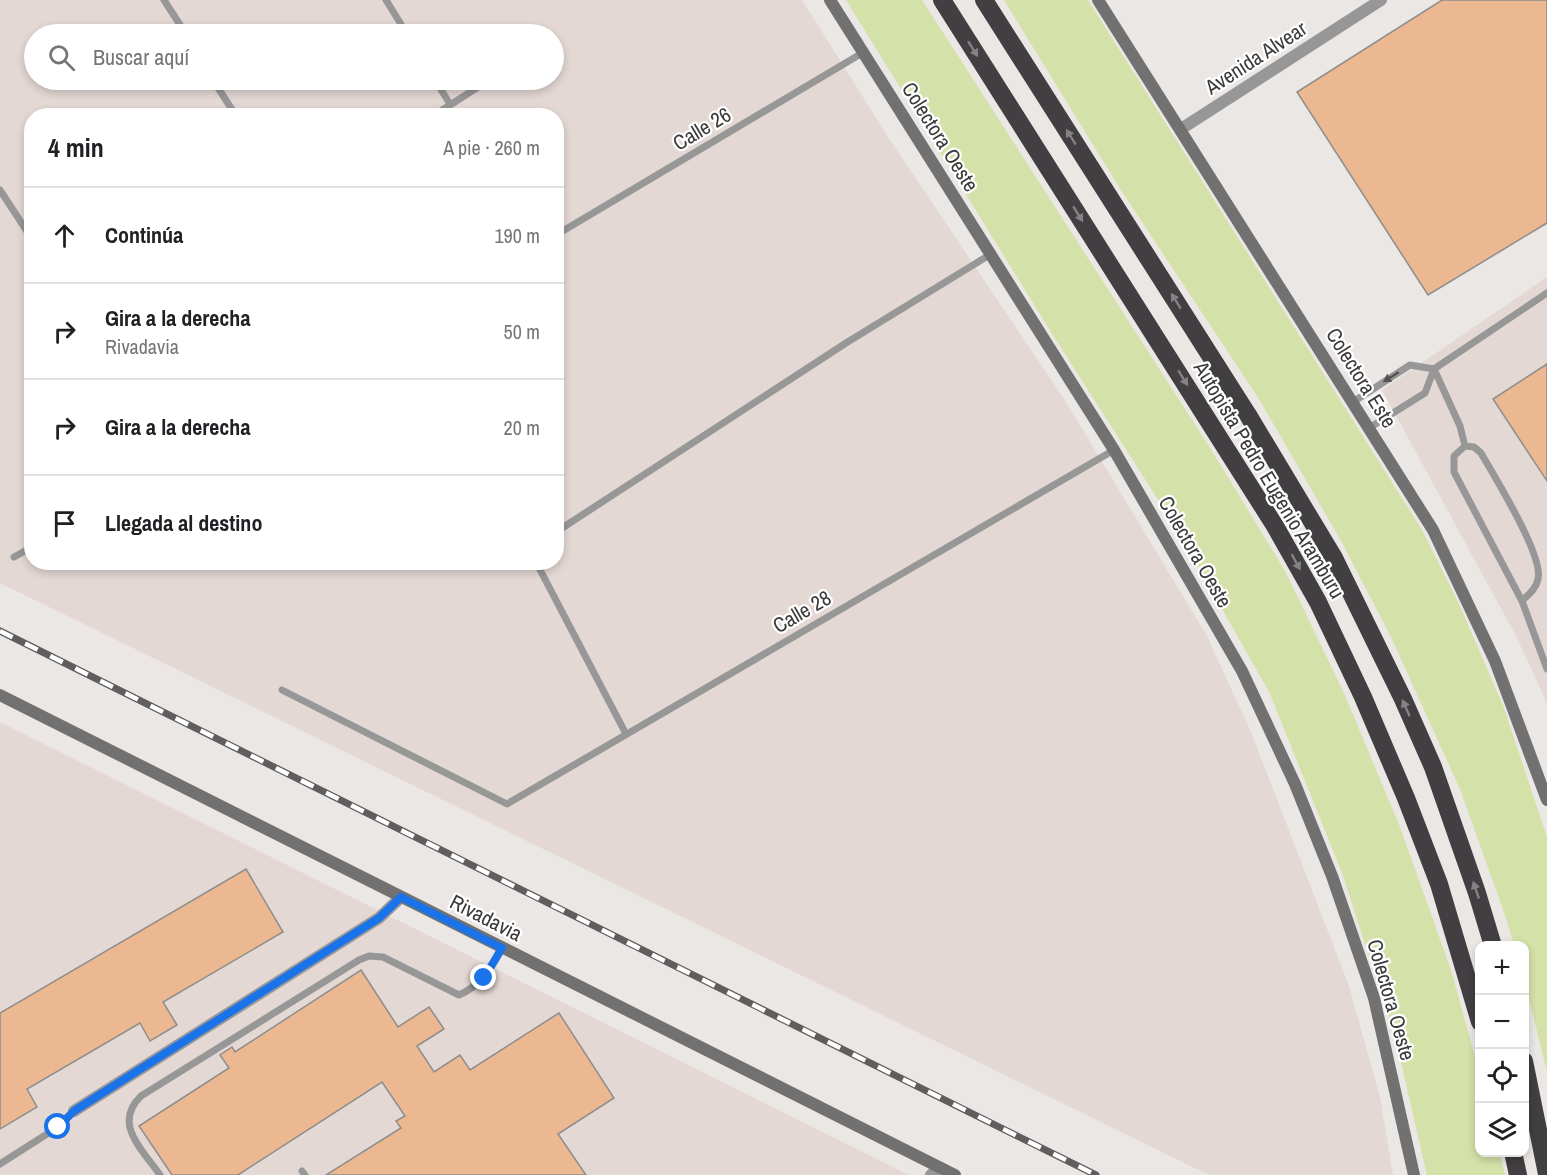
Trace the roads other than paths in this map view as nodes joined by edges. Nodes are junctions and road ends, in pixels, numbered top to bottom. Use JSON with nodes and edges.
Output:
{"nodes":[{"id":1,"x":164,"y":0,"type":"edge"},
{"id":2,"x":386,"y":0,"type":"edge"},
{"id":3,"x":830,"y":0,"type":"edge"},
{"id":4,"x":942,"y":0,"type":"edge"},
{"id":5,"x":984,"y":0,"type":"edge"},
{"id":6,"x":1098,"y":0,"type":"edge"},
{"id":7,"x":1381,"y":0,"type":"edge"},
{"id":8,"x":180,"y":24,"type":"edge"},
{"id":9,"x":401,"y":24,"type":"edge"},
{"id":10,"x":864,"y":52,"type":"junction"},
{"id":11,"x":219,"y":90,"type":"edge"},
{"id":12,"x":441,"y":90,"type":"edge"},
{"id":13,"x":473,"y":90,"type":"edge"},
{"id":14,"x":450,"y":104,"type":"junction"},
{"id":15,"x":231,"y":108,"type":"edge"},
{"id":16,"x":444,"y":108,"type":"edge"},
{"id":17,"x":1181,"y":129,"type":"junction"},
{"id":18,"x":0,"y":190,"type":"edge"},
{"id":19,"x":24,"y":227,"type":"edge"},
{"id":20,"x":564,"y":230,"type":"edge"},
{"id":21,"x":991,"y":254,"type":"junction"},
{"id":22,"x":1547,"y":293,"type":"edge"},
{"id":23,"x":1434,"y":369,"type":"junction"},
{"id":24,"x":1353,"y":402,"type":"junction"},
{"id":25,"x":1369,"y":428,"type":"junction"},
{"id":26,"x":1465,"y":446,"type":"junction"},
{"id":27,"x":1114,"y":450,"type":"junction"},
{"id":28,"x":564,"y":527,"type":"edge"},
{"id":29,"x":24,"y":551,"type":"edge"},
{"id":30,"x":14,"y":557,"type":"dead end"},
{"id":31,"x":540,"y":570,"type":"edge"},
{"id":32,"x":1522,"y":601,"type":"junction"},
{"id":33,"x":1547,"y":669,"type":"edge"},
{"id":34,"x":282,"y":690,"type":"dead end"},
{"id":35,"x":0,"y":695,"type":"edge"},
{"id":36,"x":626,"y":734,"type":"junction"},
{"id":37,"x":1547,"y":800,"type":"edge"},
{"id":38,"x":401,"y":897,"type":"junction"},
{"id":39,"x":1492,"y":941,"type":"edge"},
{"id":40,"x":502,"y":948,"type":"junction"},
{"id":41,"x":1475,"y":1008,"type":"edge"},
{"id":42,"x":1529,"y":1086,"type":"edge"},
{"id":43,"x":74,"y":1111,"type":"joint"},
{"id":44,"x":1514,"y":1157,"type":"edge"},
{"id":45,"x":0,"y":1164,"type":"edge"},
{"id":46,"x":935,"y":1171,"type":"edge"},
{"id":47,"x":1547,"y":1174,"type":"edge"},
{"id":48,"x":160,"y":1175,"type":"edge"},
{"id":49,"x":955,"y":1175,"type":"edge"},
{"id":50,"x":1414,"y":1175,"type":"edge"},
{"id":51,"x":1518,"y":1175,"type":"edge"}],
"edges":[{"from":1,"to":8,"type":"lane"},
{"from":2,"to":9,"type":"lane"},
{"from":3,"to":10,"type":"street","name":"Colectora Oeste"},
{"from":4,"to":41,"type":"highway","name":"Autopista Pedro Eugenio Aramburu","one_way":true},
{"from":39,"to":5,"type":"highway","name":"Autopista Pedro Eugenio Aramburu","one_way":true},
{"from":6,"to":17,"type":"street","name":"Colectora Este"},
{"from":7,"to":17,"type":"street","name":"Avenida Alvear"},
{"from":10,"to":20,"type":"lane","name":"Calle 26"},
{"from":10,"to":21,"type":"street","name":"Colectora Oeste"},
{"from":11,"to":15,"type":"lane"},
{"from":12,"to":14,"type":"lane"},
{"from":13,"to":14,"type":"lane"},
{"from":14,"to":16,"type":"lane"},
{"from":17,"to":24,"type":"street","name":"Colectora Este"},
{"from":18,"to":19,"type":"lane"},
{"from":21,"to":27,"type":"street","name":"Colectora Oeste"},
{"from":21,"to":28,"type":"lane"},
{"from":22,"to":23,"type":"lane"},
{"from":23,"to":24,"type":"lane","one_way":true},
{"from":23,"to":25,"type":"lane"},
{"from":23,"to":26,"type":"lane"},
{"from":24,"to":25,"type":"street","name":"Colectora Este"},
{"from":25,"to":37,"type":"street","name":"Colectora Este"},
{"from":26,"to":32,"type":"lane"},
{"from":26,"to":32,"type":"lane"},
{"from":27,"to":36,"type":"lane","name":"Calle 28"},
{"from":27,"to":50,"type":"street","name":"Colectora Oeste"},
{"from":29,"to":30,"type":"lane"},
{"from":31,"to":36,"type":"lane"},
{"from":32,"to":33,"type":"lane"},
{"from":34,"to":36,"type":"lane","name":"Calle 28"},
{"from":35,"to":38,"type":"street","name":"Rivadavia"},
{"from":38,"to":40,"type":"street","name":"Rivadavia"},
{"from":38,"to":43,"type":"street"},
{"from":40,"to":46,"type":"street","name":"Rivadavia"},
{"from":40,"to":48,"type":"lane"},
{"from":42,"to":47,"type":"highway"},
{"from":43,"to":45,"type":"lane"},
{"from":44,"to":51,"type":"highway"},
{"from":46,"to":49,"type":"street","name":"Rivadavia"}]}
